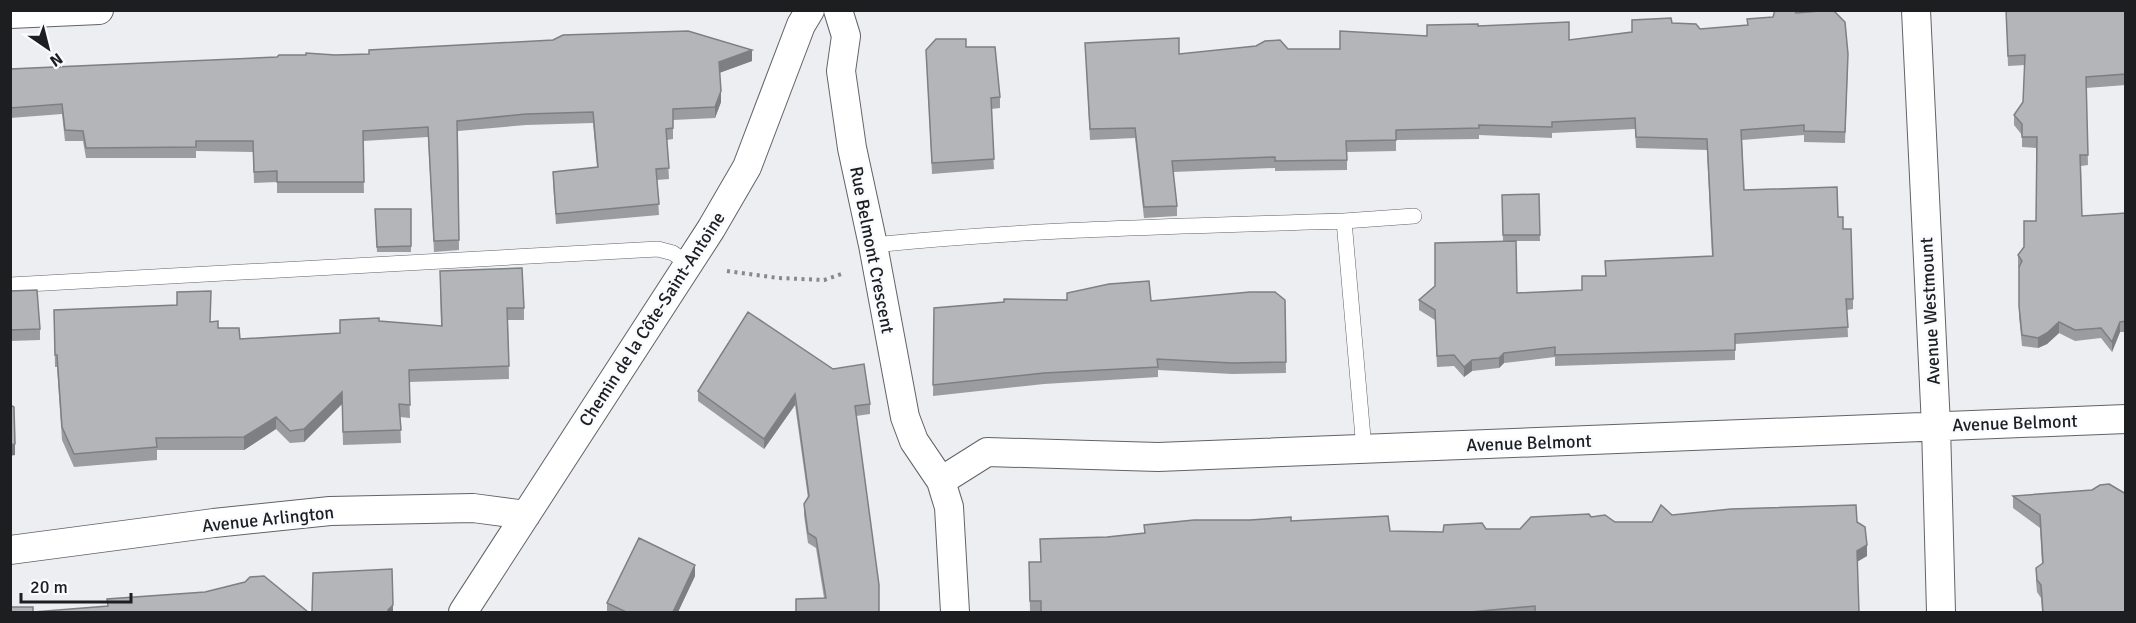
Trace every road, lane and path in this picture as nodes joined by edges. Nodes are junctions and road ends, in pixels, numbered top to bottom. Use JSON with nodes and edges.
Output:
{"nodes":[{"id":1,"x":99,"y":10,"type":"edge"},
{"id":2,"x":810,"y":10,"type":"edge"},
{"id":3,"x":838,"y":10,"type":"edge"},
{"id":4,"x":1916,"y":10,"type":"edge"},
{"id":5,"x":10,"y":14,"type":"edge"},
{"id":6,"x":1414,"y":216,"type":"dead end"},
{"id":7,"x":1344,"y":221,"type":"junction"},
{"id":8,"x":873,"y":245,"type":"junction"},
{"id":9,"x":687,"y":263,"type":"junction"},
{"id":10,"x":727,"y":271,"type":"dead end"},
{"id":11,"x":850,"y":271,"type":"dead end"},
{"id":12,"x":10,"y":285,"type":"edge"},
{"id":13,"x":2126,"y":419,"type":"edge"},
{"id":14,"x":1936,"y":426,"type":"junction"},
{"id":15,"x":1364,"y":449,"type":"junction"},
{"id":16,"x":941,"y":481,"type":"junction"},
{"id":17,"x":526,"y":516,"type":"junction"},
{"id":18,"x":10,"y":550,"type":"edge"},
{"id":19,"x":463,"y":612,"type":"edge"},
{"id":20,"x":955,"y":612,"type":"edge"},
{"id":21,"x":1941,"y":612,"type":"edge"}],
"edges":[{"from":1,"to":5,"type":"street"},
{"from":2,"to":9,"type":"street","name":"Chemin de la Côte-Saint-Antoine"},
{"from":3,"to":8,"type":"street","name":"Rue Belmont Crescent"},
{"from":4,"to":14,"type":"street","name":"Avenue Westmount"},
{"from":6,"to":7,"type":"lane"},
{"from":7,"to":8,"type":"lane"},
{"from":7,"to":15,"type":"lane"},
{"from":8,"to":16,"type":"street","name":"Rue Belmont Crescent"},
{"from":9,"to":12,"type":"lane"},
{"from":9,"to":17,"type":"street","name":"Chemin de la Côte-Saint-Antoine"},
{"from":10,"to":11,"type":"path"},
{"from":13,"to":14,"type":"street","name":"Avenue Belmont"},
{"from":14,"to":15,"type":"street","name":"Avenue Belmont"},
{"from":14,"to":21,"type":"street","name":"Avenue Westmount"},
{"from":15,"to":16,"type":"street","name":"Avenue Belmont"},
{"from":16,"to":20,"type":"street","name":"Rue Belmont Crescent"},
{"from":17,"to":18,"type":"street","name":"Avenue Arlington"},
{"from":17,"to":19,"type":"street","name":"Chemin de la Côte-Saint-Antoine"}]}
